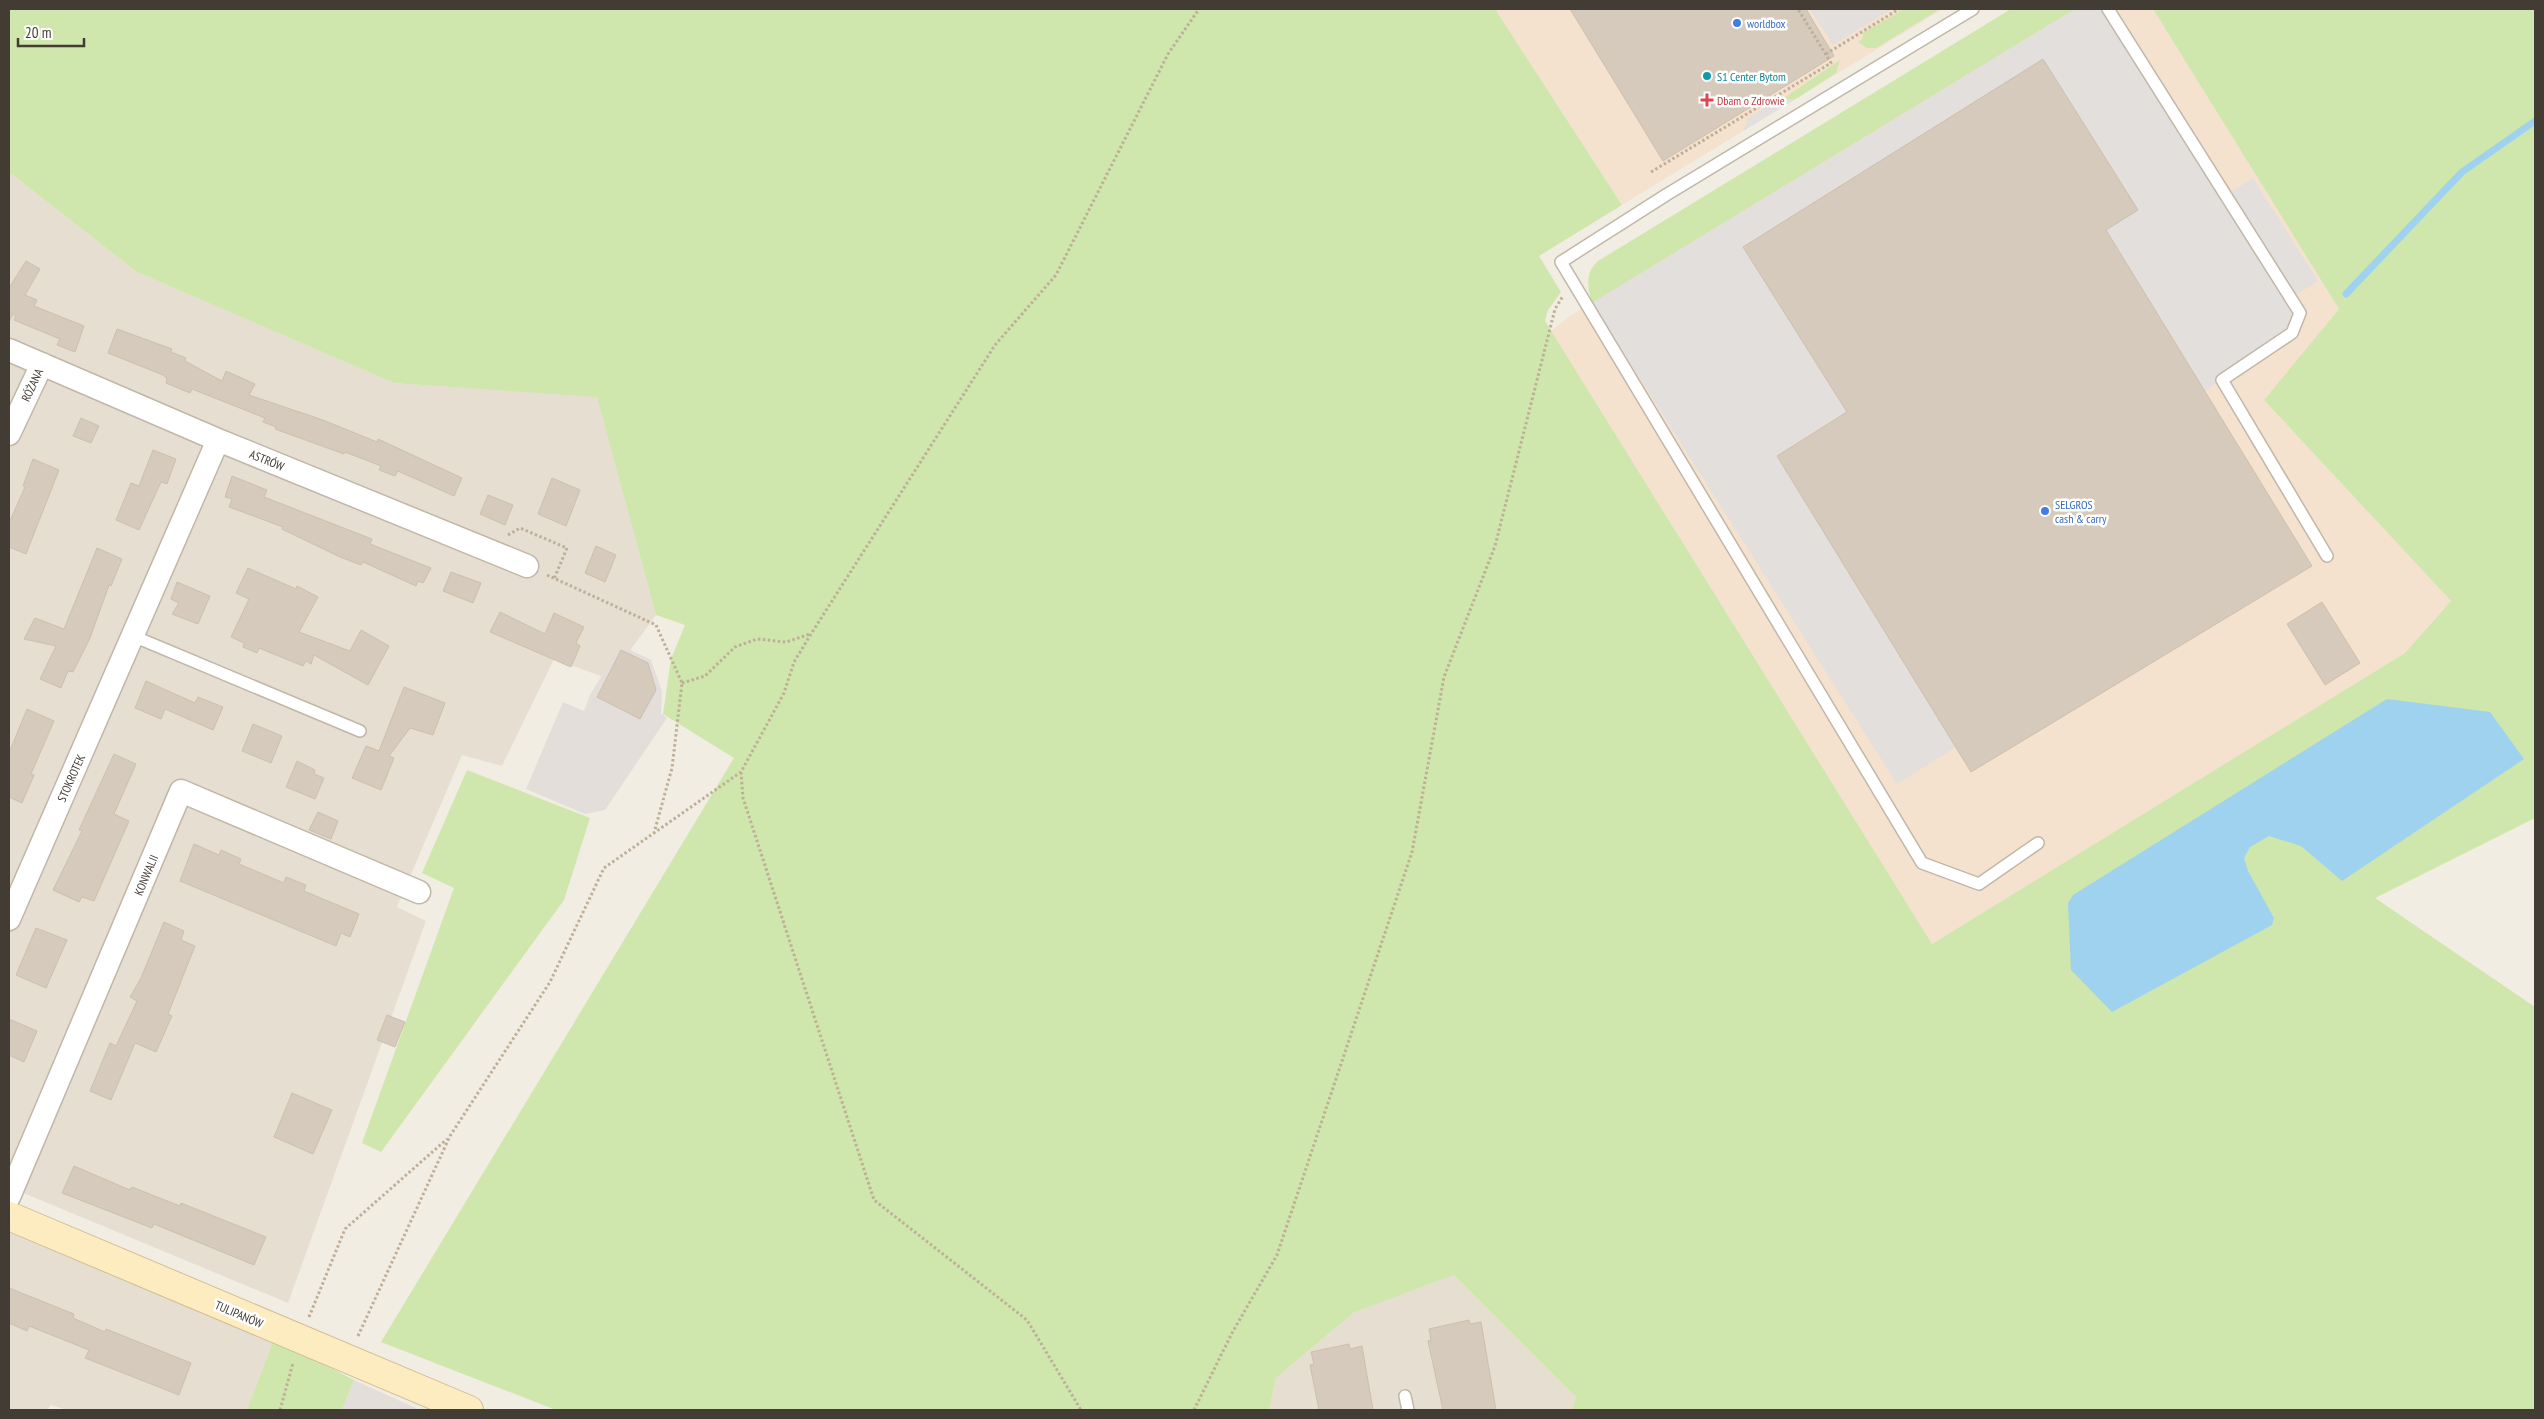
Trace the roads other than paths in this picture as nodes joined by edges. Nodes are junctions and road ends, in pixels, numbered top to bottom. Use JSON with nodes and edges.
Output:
{"nodes":[{"id":1,"x":1973,"y":9,"type":"edge"},
{"id":2,"x":2108,"y":9,"type":"edge"},
{"id":3,"x":9,"y":350,"type":"edge"},
{"id":4,"x":42,"y":364,"type":"junction"},
{"id":5,"x":9,"y":434,"type":"edge"},
{"id":6,"x":218,"y":440,"type":"junction"},
{"id":7,"x":2328,"y":556,"type":"dead end"},
{"id":8,"x":527,"y":566,"type":"road end"},
{"id":9,"x":133,"y":636,"type":"junction"},
{"id":10,"x":360,"y":731,"type":"dead end"},
{"id":11,"x":2038,"y":844,"type":"dead end"},
{"id":12,"x":419,"y":892,"type":"dead end"},
{"id":13,"x":9,"y":919,"type":"edge"},
{"id":14,"x":9,"y":1197,"type":"edge"},
{"id":15,"x":9,"y":1216,"type":"edge"},
{"id":16,"x":1406,"y":1396,"type":"dead end"},
{"id":17,"x":469,"y":1410,"type":"edge"},
{"id":18,"x":1408,"y":1410,"type":"edge"}],
"edges":[{"from":1,"to":11,"type":"lane"},
{"from":2,"to":7,"type":"lane"},
{"from":3,"to":4,"type":"street","name":"ASTRÓW"},
{"from":4,"to":5,"type":"street","name":"RÓŻANA"},
{"from":4,"to":6,"type":"street","name":"ASTRÓW"},
{"from":6,"to":8,"type":"street","name":"ASTRÓW"},
{"from":6,"to":9,"type":"street","name":"STOKROTEK"},
{"from":9,"to":10,"type":"lane"},
{"from":9,"to":13,"type":"street","name":"STOKROTEK"},
{"from":12,"to":14,"type":"street","name":"KONWALII"},
{"from":15,"to":17,"type":"street","name":"TULIPANÓW"},
{"from":16,"to":18,"type":"lane"}]}
